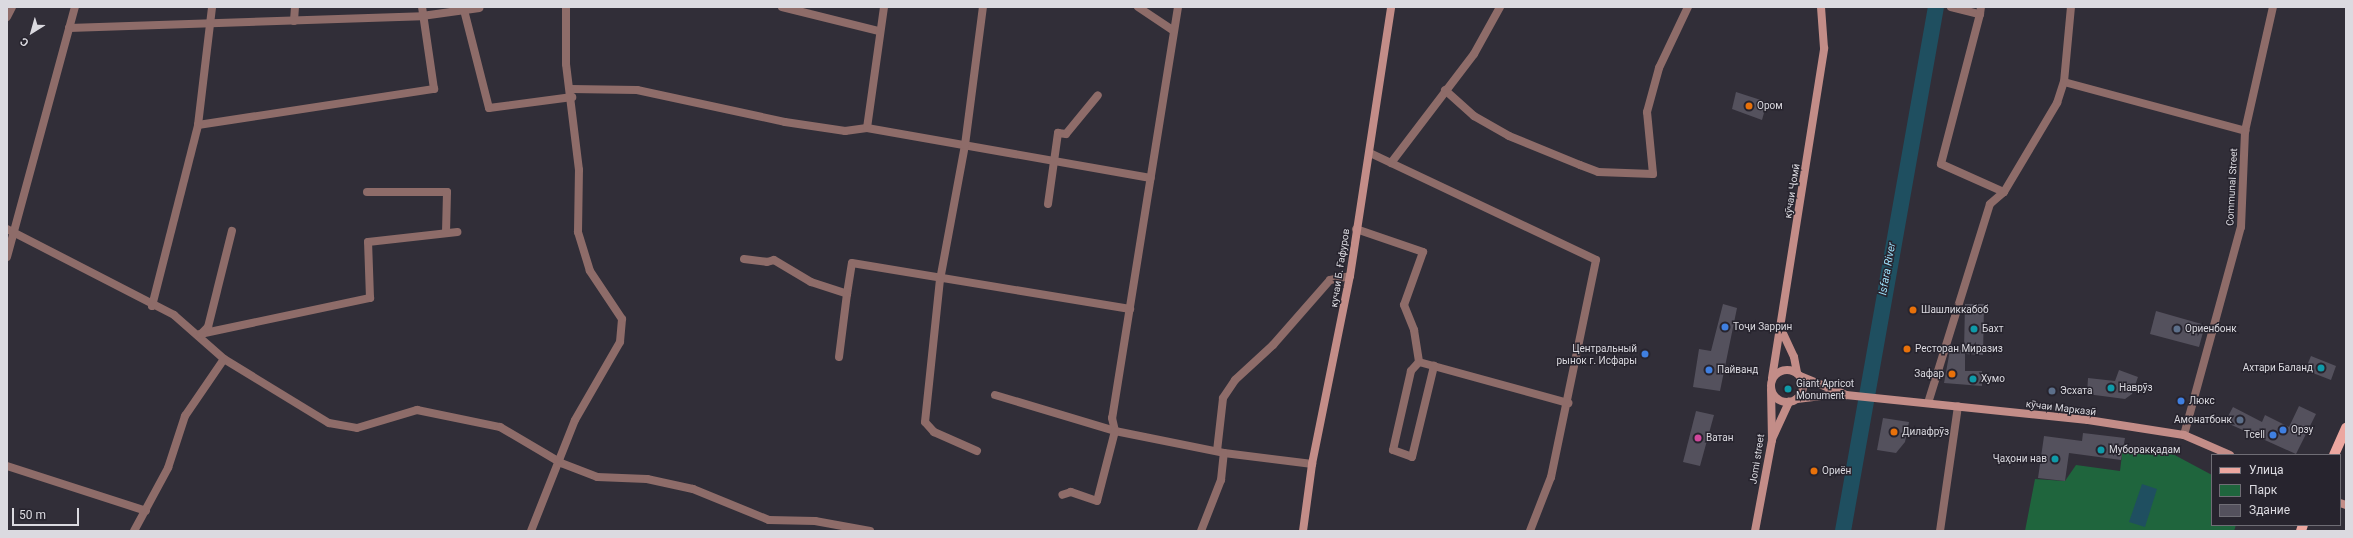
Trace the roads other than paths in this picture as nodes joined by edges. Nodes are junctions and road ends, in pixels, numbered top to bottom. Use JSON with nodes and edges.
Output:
{"nodes":[{"id":1,"x":75,"y":7,"type":"edge"},
{"id":2,"x":212,"y":7,"type":"edge"},
{"id":3,"x":295,"y":7,"type":"edge"},
{"id":4,"x":422,"y":7,"type":"edge"},
{"id":5,"x":566,"y":7,"type":"edge"},
{"id":6,"x":782,"y":7,"type":"edge"},
{"id":7,"x":884,"y":7,"type":"edge"},
{"id":8,"x":983,"y":7,"type":"edge"},
{"id":9,"x":1138,"y":7,"type":"edge"},
{"id":10,"x":1178,"y":7,"type":"edge"},
{"id":11,"x":1391,"y":7,"type":"edge"},
{"id":12,"x":1500,"y":7,"type":"edge"},
{"id":13,"x":1688,"y":7,"type":"edge"},
{"id":14,"x":1821,"y":7,"type":"edge"},
{"id":15,"x":1951,"y":7,"type":"edge"},
{"id":16,"x":2071,"y":7,"type":"edge"},
{"id":17,"x":2273,"y":7,"type":"edge"},
{"id":18,"x":479,"y":8,"type":"edge"},
{"id":19,"x":464,"y":10,"type":"junction"},
{"id":20,"x":1981,"y":10,"type":"edge"},
{"id":21,"x":422,"y":16,"type":"junction"},
{"id":22,"x":294,"y":21,"type":"junction"},
{"id":23,"x":210,"y":22,"type":"junction"},
{"id":24,"x":69,"y":28,"type":"junction"},
{"id":25,"x":879,"y":31,"type":"junction"},
{"id":26,"x":1174,"y":31,"type":"junction"},
{"id":27,"x":2064,"y":82,"type":"junction"},
{"id":28,"x":1445,"y":90,"type":"junction"},
{"id":29,"x":572,"y":93,"type":"junction"},
{"id":30,"x":1098,"y":95,"type":"dead end"},
{"id":31,"x":198,"y":125,"type":"junction"},
{"id":32,"x":867,"y":128,"type":"junction"},
{"id":33,"x":2245,"y":130,"type":"junction"},
{"id":34,"x":965,"y":145,"type":"junction"},
{"id":35,"x":1370,"y":153,"type":"junction"},
{"id":36,"x":1054,"y":162,"type":"junction"},
{"id":37,"x":1391,"y":163,"type":"junction"},
{"id":38,"x":1151,"y":178,"type":"junction"},
{"id":39,"x":367,"y":192,"type":"dead end"},
{"id":40,"x":2004,"y":192,"type":"junction"},
{"id":41,"x":1048,"y":204,"type":"dead end"},
{"id":42,"x":7,"y":229,"type":"edge"},
{"id":43,"x":1356,"y":229,"type":"junction"},
{"id":44,"x":232,"y":231,"type":"dead end"},
{"id":45,"x":456,"y":232,"type":"dead end"},
{"id":46,"x":14,"y":233,"type":"junction"},
{"id":47,"x":446,"y":233,"type":"junction"},
{"id":48,"x":7,"y":257,"type":"edge"},
{"id":49,"x":744,"y":259,"type":"dead end"},
{"id":50,"x":1350,"y":276,"type":"junction"},
{"id":51,"x":940,"y":280,"type":"junction"},
{"id":52,"x":847,"y":294,"type":"junction"},
{"id":53,"x":152,"y":306,"type":"junction"},
{"id":54,"x":1130,"y":309,"type":"junction"},
{"id":55,"x":1780,"y":326,"type":"junction"},
{"id":56,"x":200,"y":334,"type":"junction"},
{"id":57,"x":839,"y":357,"type":"dead end"},
{"id":58,"x":224,"y":359,"type":"junction"},
{"id":59,"x":1419,"y":362,"type":"junction"},
{"id":60,"x":1434,"y":366,"type":"junction"},
{"id":61,"x":1798,"y":374,"type":"junction"},
{"id":62,"x":1772,"y":378,"type":"junction"},
{"id":63,"x":1771,"y":390,"type":"junction"},
{"id":64,"x":1842,"y":394,"type":"junction"},
{"id":65,"x":994,"y":395,"type":"dead end"},
{"id":66,"x":1793,"y":401,"type":"junction"},
{"id":67,"x":1568,"y":403,"type":"junction"},
{"id":68,"x":1928,"y":403,"type":"junction"},
{"id":69,"x":1958,"y":406,"type":"junction"},
{"id":70,"x":2346,"y":428,"type":"edge"},
{"id":71,"x":1115,"y":431,"type":"junction"},
{"id":72,"x":2184,"y":435,"type":"junction"},
{"id":73,"x":1772,"y":440,"type":"junction"},
{"id":74,"x":977,"y":451,"type":"dead end"},
{"id":75,"x":1221,"y":452,"type":"junction"},
{"id":76,"x":2228,"y":454,"type":"edge"},
{"id":77,"x":2334,"y":454,"type":"edge"},
{"id":78,"x":561,"y":463,"type":"junction"},
{"id":79,"x":1312,"y":464,"type":"junction"},
{"id":80,"x":7,"y":466,"type":"edge"},
{"id":81,"x":1062,"y":495,"type":"dead end"},
{"id":82,"x":146,"y":511,"type":"junction"},
{"id":83,"x":134,"y":531,"type":"edge"},
{"id":84,"x":531,"y":531,"type":"edge"},
{"id":85,"x":870,"y":531,"type":"edge"},
{"id":86,"x":1201,"y":531,"type":"edge"},
{"id":87,"x":1303,"y":531,"type":"edge"},
{"id":88,"x":1530,"y":531,"type":"edge"},
{"id":89,"x":1755,"y":531,"type":"edge"},
{"id":90,"x":1940,"y":531,"type":"edge"}],
"edges":[{"from":1,"to":24,"type":"street"},
{"from":2,"to":23,"type":"street"},
{"from":3,"to":22,"type":"street"},
{"from":4,"to":21,"type":"street"},
{"from":5,"to":29,"type":"street"},
{"from":6,"to":25,"type":"street"},
{"from":7,"to":25,"type":"street"},
{"from":8,"to":34,"type":"street"},
{"from":9,"to":26,"type":"street"},
{"from":10,"to":26,"type":"street"},
{"from":11,"to":35,"type":"main road","name":"кучаи Б. Ғафуров"},
{"from":12,"to":28,"type":"street"},
{"from":13,"to":28,"type":"street"},
{"from":14,"to":55,"type":"main road","name":"кӯчаи Ҷомӣ"},
{"from":15,"to":20,"type":"street"},
{"from":16,"to":27,"type":"street"},
{"from":17,"to":33,"type":"street","name":"Communal Street"},
{"from":18,"to":19,"type":"street"},
{"from":19,"to":21,"type":"street"},
{"from":19,"to":29,"type":"street"},
{"from":20,"to":40,"type":"street"},
{"from":21,"to":22,"type":"street"},
{"from":21,"to":31,"type":"street"},
{"from":22,"to":23,"type":"street"},
{"from":23,"to":24,"type":"street"},
{"from":23,"to":31,"type":"street"},
{"from":24,"to":46,"type":"street"},
{"from":25,"to":32,"type":"street"},
{"from":26,"to":38,"type":"street"},
{"from":27,"to":33,"type":"street"},
{"from":27,"to":40,"type":"street"},
{"from":28,"to":37,"type":"street"},
{"from":29,"to":32,"type":"street"},
{"from":29,"to":78,"type":"street"},
{"from":30,"to":36,"type":"street"},
{"from":31,"to":53,"type":"street"},
{"from":32,"to":34,"type":"street"},
{"from":33,"to":72,"type":"street","name":"Communal Street"},
{"from":34,"to":36,"type":"street"},
{"from":34,"to":51,"type":"street"},
{"from":35,"to":37,"type":"street"},
{"from":35,"to":43,"type":"main road","name":"кучаи Б. Ғафуров"},
{"from":36,"to":38,"type":"street"},
{"from":36,"to":41,"type":"street"},
{"from":37,"to":67,"type":"street"},
{"from":38,"to":54,"type":"street"},
{"from":39,"to":47,"type":"street"},
{"from":40,"to":68,"type":"street"},
{"from":42,"to":46,"type":"street"},
{"from":43,"to":50,"type":"main road","name":"кучаи Б. Ғафуров"},
{"from":43,"to":59,"type":"street"},
{"from":44,"to":56,"type":"street"},
{"from":45,"to":47,"type":"street"},
{"from":46,"to":48,"type":"street"},
{"from":46,"to":53,"type":"street"},
{"from":47,"to":56,"type":"street"},
{"from":49,"to":52,"type":"street"},
{"from":50,"to":75,"type":"street"},
{"from":50,"to":79,"type":"main road","name":"кучаи Б. Ғафуров"},
{"from":51,"to":52,"type":"street"},
{"from":51,"to":54,"type":"street"},
{"from":51,"to":74,"type":"street"},
{"from":52,"to":57,"type":"street"},
{"from":53,"to":56,"type":"street"},
{"from":54,"to":71,"type":"street"},
{"from":55,"to":61,"type":"main road"},
{"from":55,"to":62,"type":"main road","name":"кӯчаи Ҷомӣ"},
{"from":56,"to":58,"type":"street"},
{"from":58,"to":78,"type":"street"},
{"from":58,"to":82,"type":"street"},
{"from":59,"to":60,"type":"street"},
{"from":59,"to":60,"type":"street"},
{"from":60,"to":67,"type":"street"},
{"from":61,"to":62,"type":"main road"},
{"from":61,"to":64,"type":"main road"},
{"from":61,"to":66,"type":"main road"},
{"from":62,"to":63,"type":"main road"},
{"from":63,"to":66,"type":"main road"},
{"from":63,"to":73,"type":"main road","name":"Jomi street"},
{"from":64,"to":66,"type":"main road"},
{"from":64,"to":68,"type":"main road","name":"кӯчаи Марказӣ"},
{"from":65,"to":71,"type":"street"},
{"from":66,"to":73,"type":"main road"},
{"from":67,"to":88,"type":"street"},
{"from":68,"to":69,"type":"main road","name":"кӯчаи Марказӣ"},
{"from":69,"to":72,"type":"main road","name":"кӯчаи Марказӣ"},
{"from":69,"to":90,"type":"street"},
{"from":70,"to":77,"type":"main road"},
{"from":71,"to":75,"type":"street"},
{"from":71,"to":81,"type":"street"},
{"from":72,"to":76,"type":"main road","name":"кӯчаи Марказӣ"},
{"from":73,"to":89,"type":"main road","name":"Jomi street"},
{"from":75,"to":79,"type":"street"},
{"from":75,"to":86,"type":"street"},
{"from":78,"to":84,"type":"street"},
{"from":78,"to":85,"type":"street"},
{"from":79,"to":87,"type":"main road","name":"кучаи Б. Ғафуров"},
{"from":80,"to":82,"type":"street"},
{"from":82,"to":83,"type":"street"}]}
